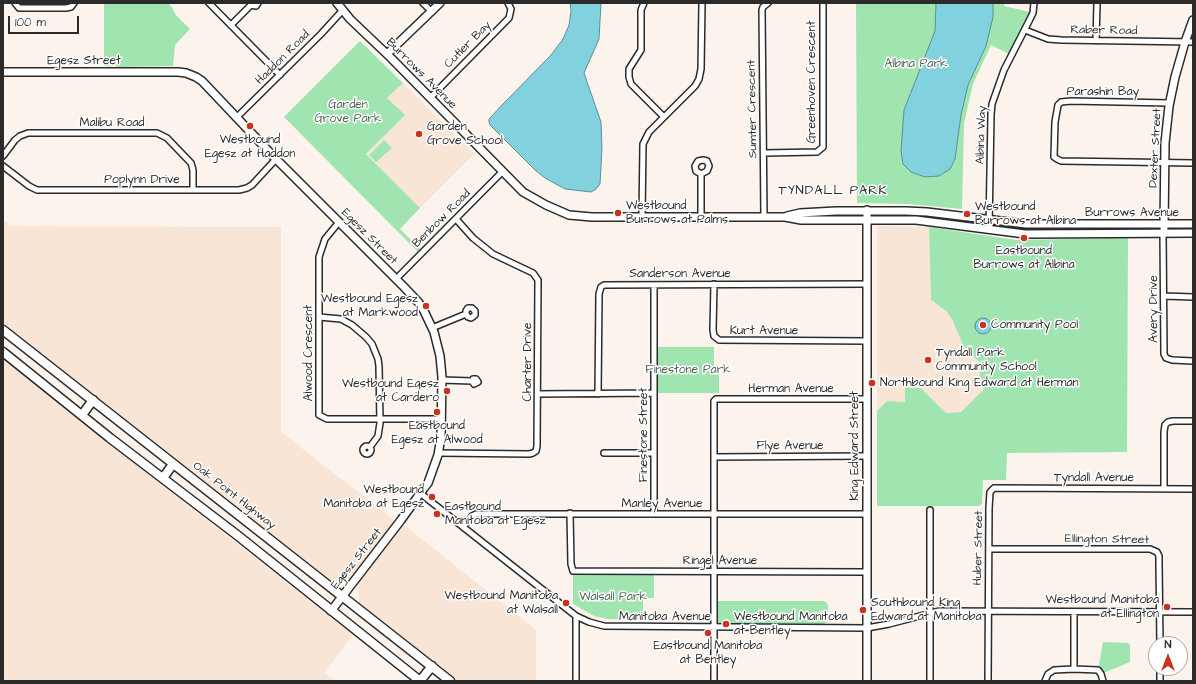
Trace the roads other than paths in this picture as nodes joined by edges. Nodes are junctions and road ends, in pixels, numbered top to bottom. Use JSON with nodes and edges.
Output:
{"nodes":[{"id":1,"x":15,"y":3,"type":"edge"},
{"id":2,"x":74,"y":3,"type":"edge"},
{"id":3,"x":209,"y":3,"type":"edge"},
{"id":4,"x":258,"y":3,"type":"edge"},
{"id":5,"x":337,"y":3,"type":"edge"},
{"id":6,"x":423,"y":3,"type":"edge"},
{"id":7,"x":440,"y":3,"type":"edge"},
{"id":8,"x":508,"y":3,"type":"edge"},
{"id":9,"x":644,"y":3,"type":"edge"},
{"id":10,"x":702,"y":3,"type":"edge"},
{"id":11,"x":768,"y":3,"type":"edge"},
{"id":12,"x":823,"y":3,"type":"edge"},
{"id":13,"x":1034,"y":3,"type":"edge"},
{"id":14,"x":1096,"y":3,"type":"edge"},
{"id":15,"x":250,"y":4,"type":"edge"},
{"id":16,"x":342,"y":11,"type":"junction"},
{"id":17,"x":432,"y":11,"type":"junction"},
{"id":18,"x":1193,"y":20,"type":"edge"},
{"id":19,"x":231,"y":25,"type":"junction"},
{"id":20,"x":1025,"y":30,"type":"junction"},
{"id":21,"x":1096,"y":41,"type":"junction"},
{"id":22,"x":1185,"y":42,"type":"junction"},
{"id":23,"x":1193,"y":42,"type":"edge"},
{"id":24,"x":387,"y":54,"type":"junction"},
{"id":25,"x":3,"y":72,"type":"edge"},
{"id":26,"x":280,"y":75,"type":"junction"},
{"id":27,"x":430,"y":98,"type":"junction"},
{"id":28,"x":1169,"y":103,"type":"junction"},
{"id":29,"x":664,"y":117,"type":"junction"},
{"id":30,"x":236,"y":118,"type":"junction"},
{"id":31,"x":764,"y":154,"type":"junction"},
{"id":32,"x":3,"y":156,"type":"edge"},
{"id":33,"x":276,"y":159,"type":"junction"},
{"id":34,"x":1164,"y":162,"type":"junction"},
{"id":35,"x":1193,"y":163,"type":"edge"},
{"id":36,"x":3,"y":166,"type":"edge"},
{"id":37,"x":502,"y":172,"type":"junction"},
{"id":38,"x":701,"y":174,"type":"dead end"},
{"id":39,"x":193,"y":190,"type":"junction"},
{"id":40,"x":867,"y":210,"type":"junction"},
{"id":41,"x":642,"y":217,"type":"junction"},
{"id":42,"x":701,"y":217,"type":"junction"},
{"id":43,"x":764,"y":217,"type":"junction"},
{"id":44,"x":784,"y":217,"type":"junction"},
{"id":45,"x":456,"y":219,"type":"junction"},
{"id":46,"x":990,"y":219,"type":"junction"},
{"id":47,"x":867,"y":221,"type":"junction"},
{"id":48,"x":339,"y":222,"type":"junction"},
{"id":49,"x":1164,"y":224,"type":"junction"},
{"id":50,"x":1193,"y":224,"type":"edge"},
{"id":51,"x":989,"y":229,"type":"junction"},
{"id":52,"x":1163,"y":233,"type":"junction"},
{"id":53,"x":1193,"y":233,"type":"edge"},
{"id":54,"x":396,"y":279,"type":"junction"},
{"id":55,"x":714,"y":284,"type":"junction"},
{"id":56,"x":867,"y":284,"type":"junction"},
{"id":57,"x":654,"y":285,"type":"junction"},
{"id":58,"x":1164,"y":296,"type":"junction"},
{"id":59,"x":1193,"y":297,"type":"edge"},
{"id":60,"x":466,"y":314,"type":"dead end"},
{"id":61,"x":318,"y":317,"type":"junction"},
{"id":62,"x":432,"y":328,"type":"junction"},
{"id":63,"x":3,"y":330,"type":"edge"},
{"id":64,"x":866,"y":341,"type":"junction"},
{"id":65,"x":3,"y":352,"type":"edge"},
{"id":66,"x":1193,"y":361,"type":"edge"},
{"id":67,"x":442,"y":380,"type":"junction"},
{"id":68,"x":472,"y":381,"type":"dead end"},
{"id":69,"x":654,"y":393,"type":"junction"},
{"id":70,"x":538,"y":394,"type":"junction"},
{"id":71,"x":598,"y":394,"type":"junction"},
{"id":72,"x":866,"y":399,"type":"junction"},
{"id":73,"x":93,"y":400,"type":"junction"},
{"id":74,"x":82,"y":415,"type":"junction"},
{"id":75,"x":380,"y":419,"type":"junction"},
{"id":76,"x":442,"y":419,"type":"junction"},
{"id":77,"x":1193,"y":421,"type":"edge"},
{"id":78,"x":370,"y":447,"type":"dead end"},
{"id":79,"x":439,"y":453,"type":"junction"},
{"id":80,"x":604,"y":453,"type":"dead end"},
{"id":81,"x":654,"y":453,"type":"junction"},
{"id":82,"x":866,"y":456,"type":"junction"},
{"id":83,"x":714,"y":457,"type":"junction"},
{"id":84,"x":174,"y":464,"type":"junction"},
{"id":85,"x":163,"y":478,"type":"junction"},
{"id":86,"x":994,"y":488,"type":"joint"},
{"id":87,"x":1164,"y":489,"type":"junction"},
{"id":88,"x":1193,"y":489,"type":"edge"},
{"id":89,"x":420,"y":493,"type":"junction"},
{"id":90,"x":930,"y":510,"type":"dead end"},
{"id":91,"x":570,"y":513,"type":"junction"},
{"id":92,"x":654,"y":514,"type":"junction"},
{"id":93,"x":714,"y":514,"type":"junction"},
{"id":94,"x":866,"y":514,"type":"junction"},
{"id":95,"x":463,"y":527,"type":"junction"},
{"id":96,"x":989,"y":549,"type":"junction"},
{"id":97,"x":714,"y":572,"type":"junction"},
{"id":98,"x":866,"y":572,"type":"junction"},
{"id":99,"x":343,"y":596,"type":"junction"},
{"id":100,"x":331,"y":611,"type":"junction"},
{"id":101,"x":988,"y":611,"type":"junction"},
{"id":102,"x":1074,"y":612,"type":"junction"},
{"id":103,"x":1160,"y":612,"type":"junction"},
{"id":104,"x":1193,"y":612,"type":"edge"},
{"id":105,"x":930,"y":613,"type":"junction"},
{"id":106,"x":576,"y":616,"type":"junction"},
{"id":107,"x":714,"y":627,"type":"junction"},
{"id":108,"x":866,"y":628,"type":"junction"},
{"id":109,"x":1160,"y":636,"type":"edge"},
{"id":110,"x":432,"y":666,"type":"junction"},
{"id":111,"x":1074,"y":669,"type":"junction"},
{"id":112,"x":420,"y":681,"type":"edge"},
{"id":113,"x":450,"y":681,"type":"edge"},
{"id":114,"x":576,"y":681,"type":"edge"},
{"id":115,"x":714,"y":681,"type":"edge"},
{"id":116,"x":867,"y":681,"type":"edge"},
{"id":117,"x":930,"y":681,"type":"edge"},
{"id":118,"x":988,"y":681,"type":"edge"},
{"id":119,"x":1045,"y":681,"type":"edge"},
{"id":120,"x":1103,"y":681,"type":"edge"}],
"edges":[{"from":1,"to":2,"type":"street"},
{"from":3,"to":19,"type":"street"},
{"from":4,"to":15,"type":"street"},
{"from":5,"to":16,"type":"street","name":"Burrows Avenue"},
{"from":6,"to":17,"type":"street"},
{"from":7,"to":17,"type":"street"},
{"from":8,"to":27,"type":"street","name":"Cutler Bay"},
{"from":9,"to":29,"type":"street"},
{"from":10,"to":29,"type":"street"},
{"from":11,"to":31,"type":"street","name":"Sumter Crescent"},
{"from":12,"to":31,"type":"street","name":"Greenhoven Crescent"},
{"from":13,"to":20,"type":"street","name":"Albina Way"},
{"from":14,"to":21,"type":"street"},
{"from":15,"to":19,"type":"street"},
{"from":16,"to":24,"type":"street","name":"Burrows Avenue"},
{"from":16,"to":26,"type":"street","name":"Haddon Road"},
{"from":17,"to":24,"type":"street"},
{"from":18,"to":22,"type":"street","name":"Dexter Street"},
{"from":19,"to":26,"type":"street"},
{"from":20,"to":21,"type":"street","name":"Raber Road"},
{"from":20,"to":46,"type":"street","name":"Albina Way"},
{"from":21,"to":22,"type":"street","name":"Raber Road"},
{"from":22,"to":23,"type":"street","name":"Raber Road"},
{"from":22,"to":28,"type":"street","name":"Dexter Street"},
{"from":24,"to":27,"type":"street","name":"Burrows Avenue"},
{"from":25,"to":30,"type":"street","name":"Egesz Street"},
{"from":26,"to":30,"type":"street","name":"Haddon Road"},
{"from":27,"to":37,"type":"street","name":"Burrows Avenue"},
{"from":28,"to":34,"type":"street","name":"Dexter Street"},
{"from":28,"to":34,"type":"street","name":"Parashin Bay"},
{"from":29,"to":41,"type":"street"},
{"from":30,"to":33,"type":"street","name":"Egesz Street"},
{"from":31,"to":43,"type":"street","name":"Sumter Crescent"},
{"from":32,"to":39,"type":"street","name":"Malibu Road"},
{"from":33,"to":39,"type":"street","name":"Poplynn Drive"},
{"from":33,"to":48,"type":"street","name":"Egesz Street"},
{"from":34,"to":35,"type":"street"},
{"from":34,"to":49,"type":"street","name":"Dexter Street"},
{"from":36,"to":39,"type":"street","name":"Poplynn Drive"},
{"from":37,"to":41,"type":"street","name":"Burrows Avenue"},
{"from":37,"to":45,"type":"street","name":"Benbow Road"},
{"from":38,"to":42,"type":"street"},
{"from":40,"to":44,"type":"street","name":"Burrows Avenue"},
{"from":40,"to":46,"type":"street","name":"Burrows Avenue"},
{"from":40,"to":47,"type":"street","name":"King Edward Street"},
{"from":41,"to":42,"type":"street","name":"Burrows Avenue"},
{"from":42,"to":43,"type":"street","name":"Burrows Avenue"},
{"from":43,"to":44,"type":"street","name":"Burrows Avenue"},
{"from":44,"to":47,"type":"street","name":"Burrows Avenue"},
{"from":45,"to":54,"type":"street","name":"Benbow Road"},
{"from":45,"to":70,"type":"street","name":"Charter Drive"},
{"from":46,"to":49,"type":"street","name":"Burrows Avenue"},
{"from":46,"to":51,"type":"street","name":"Albina Way"},
{"from":47,"to":51,"type":"street","name":"Burrows Avenue"},
{"from":47,"to":56,"type":"street","name":"King Edward Street"},
{"from":48,"to":54,"type":"street","name":"Egesz Street"},
{"from":48,"to":61,"type":"street","name":"Alwood Crescent"},
{"from":49,"to":50,"type":"street","name":"Burrows Avenue"},
{"from":49,"to":52,"type":"street","name":"Dexter Street"},
{"from":51,"to":52,"type":"street","name":"Burrows Avenue"},
{"from":52,"to":53,"type":"street","name":"Burrows Avenue"},
{"from":52,"to":58,"type":"street","name":"Avery Drive"},
{"from":54,"to":62,"type":"street","name":"Egesz Street"},
{"from":55,"to":56,"type":"street","name":"Sanderson Avenue"},
{"from":55,"to":57,"type":"street","name":"Sanderson Avenue"},
{"from":55,"to":64,"type":"street","name":"Kurt Avenue"},
{"from":56,"to":64,"type":"street","name":"King Edward Street"},
{"from":57,"to":69,"type":"street","name":"Finestone Street"},
{"from":57,"to":71,"type":"street","name":"Sanderson Avenue"},
{"from":58,"to":59,"type":"street"},
{"from":58,"to":66,"type":"street","name":"Avery Drive"},
{"from":60,"to":62,"type":"street"},
{"from":61,"to":75,"type":"street"},
{"from":61,"to":75,"type":"street","name":"Alwood Crescent"},
{"from":62,"to":67,"type":"street","name":"Egesz Street"},
{"from":63,"to":73,"type":"main road","name":"Oak Point Highway"},
{"from":64,"to":72,"type":"street","name":"King Edward Street"},
{"from":65,"to":74,"type":"main road"},
{"from":67,"to":68,"type":"street"},
{"from":67,"to":76,"type":"street","name":"Egesz Street"},
{"from":69,"to":71,"type":"street"},
{"from":69,"to":81,"type":"street","name":"Finestone Street"},
{"from":70,"to":71,"type":"street"},
{"from":70,"to":79,"type":"street","name":"Charter Drive"},
{"from":72,"to":82,"type":"street","name":"King Edward Street"},
{"from":72,"to":83,"type":"street","name":"Herman Avenue"},
{"from":73,"to":74,"type":"main road"},
{"from":73,"to":84,"type":"main road","name":"Oak Point Highway"},
{"from":74,"to":85,"type":"main road"},
{"from":75,"to":76,"type":"street","name":"Alwood Crescent"},
{"from":75,"to":78,"type":"street"},
{"from":76,"to":79,"type":"street","name":"Egesz Street"},
{"from":77,"to":87,"type":"street"},
{"from":79,"to":89,"type":"street","name":"Egesz Street"},
{"from":80,"to":81,"type":"street"},
{"from":81,"to":92,"type":"street","name":"Finestone Street"},
{"from":82,"to":83,"type":"street","name":"Flye Avenue"},
{"from":82,"to":94,"type":"street","name":"King Edward Street"},
{"from":83,"to":93,"type":"street"},
{"from":84,"to":85,"type":"main road"},
{"from":84,"to":99,"type":"main road","name":"Oak Point Highway"},
{"from":85,"to":100,"type":"main road"},
{"from":86,"to":87,"type":"street","name":"Tyndall Avenue"},
{"from":86,"to":96,"type":"street","name":"Huber Street"},
{"from":87,"to":88,"type":"street","name":"Tyndall Avenue"},
{"from":89,"to":95,"type":"street","name":"Manitoba Avenue"},
{"from":89,"to":99,"type":"street","name":"Egesz Street"},
{"from":90,"to":105,"type":"street"},
{"from":91,"to":92,"type":"street","name":"Manley Avenue"},
{"from":91,"to":95,"type":"street","name":"Manley Avenue"},
{"from":91,"to":97,"type":"street","name":"Ringel Avenue"},
{"from":92,"to":93,"type":"street","name":"Manley Avenue"},
{"from":93,"to":94,"type":"street","name":"Manley Avenue"},
{"from":93,"to":97,"type":"street"},
{"from":94,"to":98,"type":"street","name":"King Edward Street"},
{"from":95,"to":106,"type":"street","name":"Manitoba Avenue"},
{"from":96,"to":101,"type":"street","name":"Huber Street"},
{"from":96,"to":103,"type":"street","name":"Ellington Street"},
{"from":97,"to":98,"type":"street","name":"Ringel Avenue"},
{"from":97,"to":107,"type":"street"},
{"from":98,"to":108,"type":"street","name":"King Edward Street"},
{"from":99,"to":100,"type":"street","name":"Egesz Street"},
{"from":99,"to":110,"type":"main road","name":"Oak Point Highway"},
{"from":100,"to":112,"type":"main road"},
{"from":101,"to":102,"type":"street","name":"Manitoba Avenue"},
{"from":101,"to":105,"type":"street","name":"Manitoba Avenue"},
{"from":101,"to":118,"type":"street","name":"Huber Street"},
{"from":102,"to":103,"type":"street","name":"Manitoba Avenue"},
{"from":102,"to":111,"type":"street"},
{"from":103,"to":104,"type":"street","name":"Manitoba Avenue"},
{"from":103,"to":109,"type":"street","name":"Ellington Street"},
{"from":105,"to":108,"type":"street","name":"Manitoba Avenue"},
{"from":105,"to":117,"type":"street"},
{"from":106,"to":107,"type":"street","name":"Manitoba Avenue"},
{"from":106,"to":114,"type":"street"},
{"from":107,"to":108,"type":"street","name":"Manitoba Avenue"},
{"from":107,"to":115,"type":"street"},
{"from":108,"to":116,"type":"street","name":"King Edward Street"},
{"from":110,"to":112,"type":"main road"},
{"from":110,"to":113,"type":"main road","name":"Oak Point Highway"},
{"from":111,"to":119,"type":"street"},
{"from":111,"to":120,"type":"street"}]}
